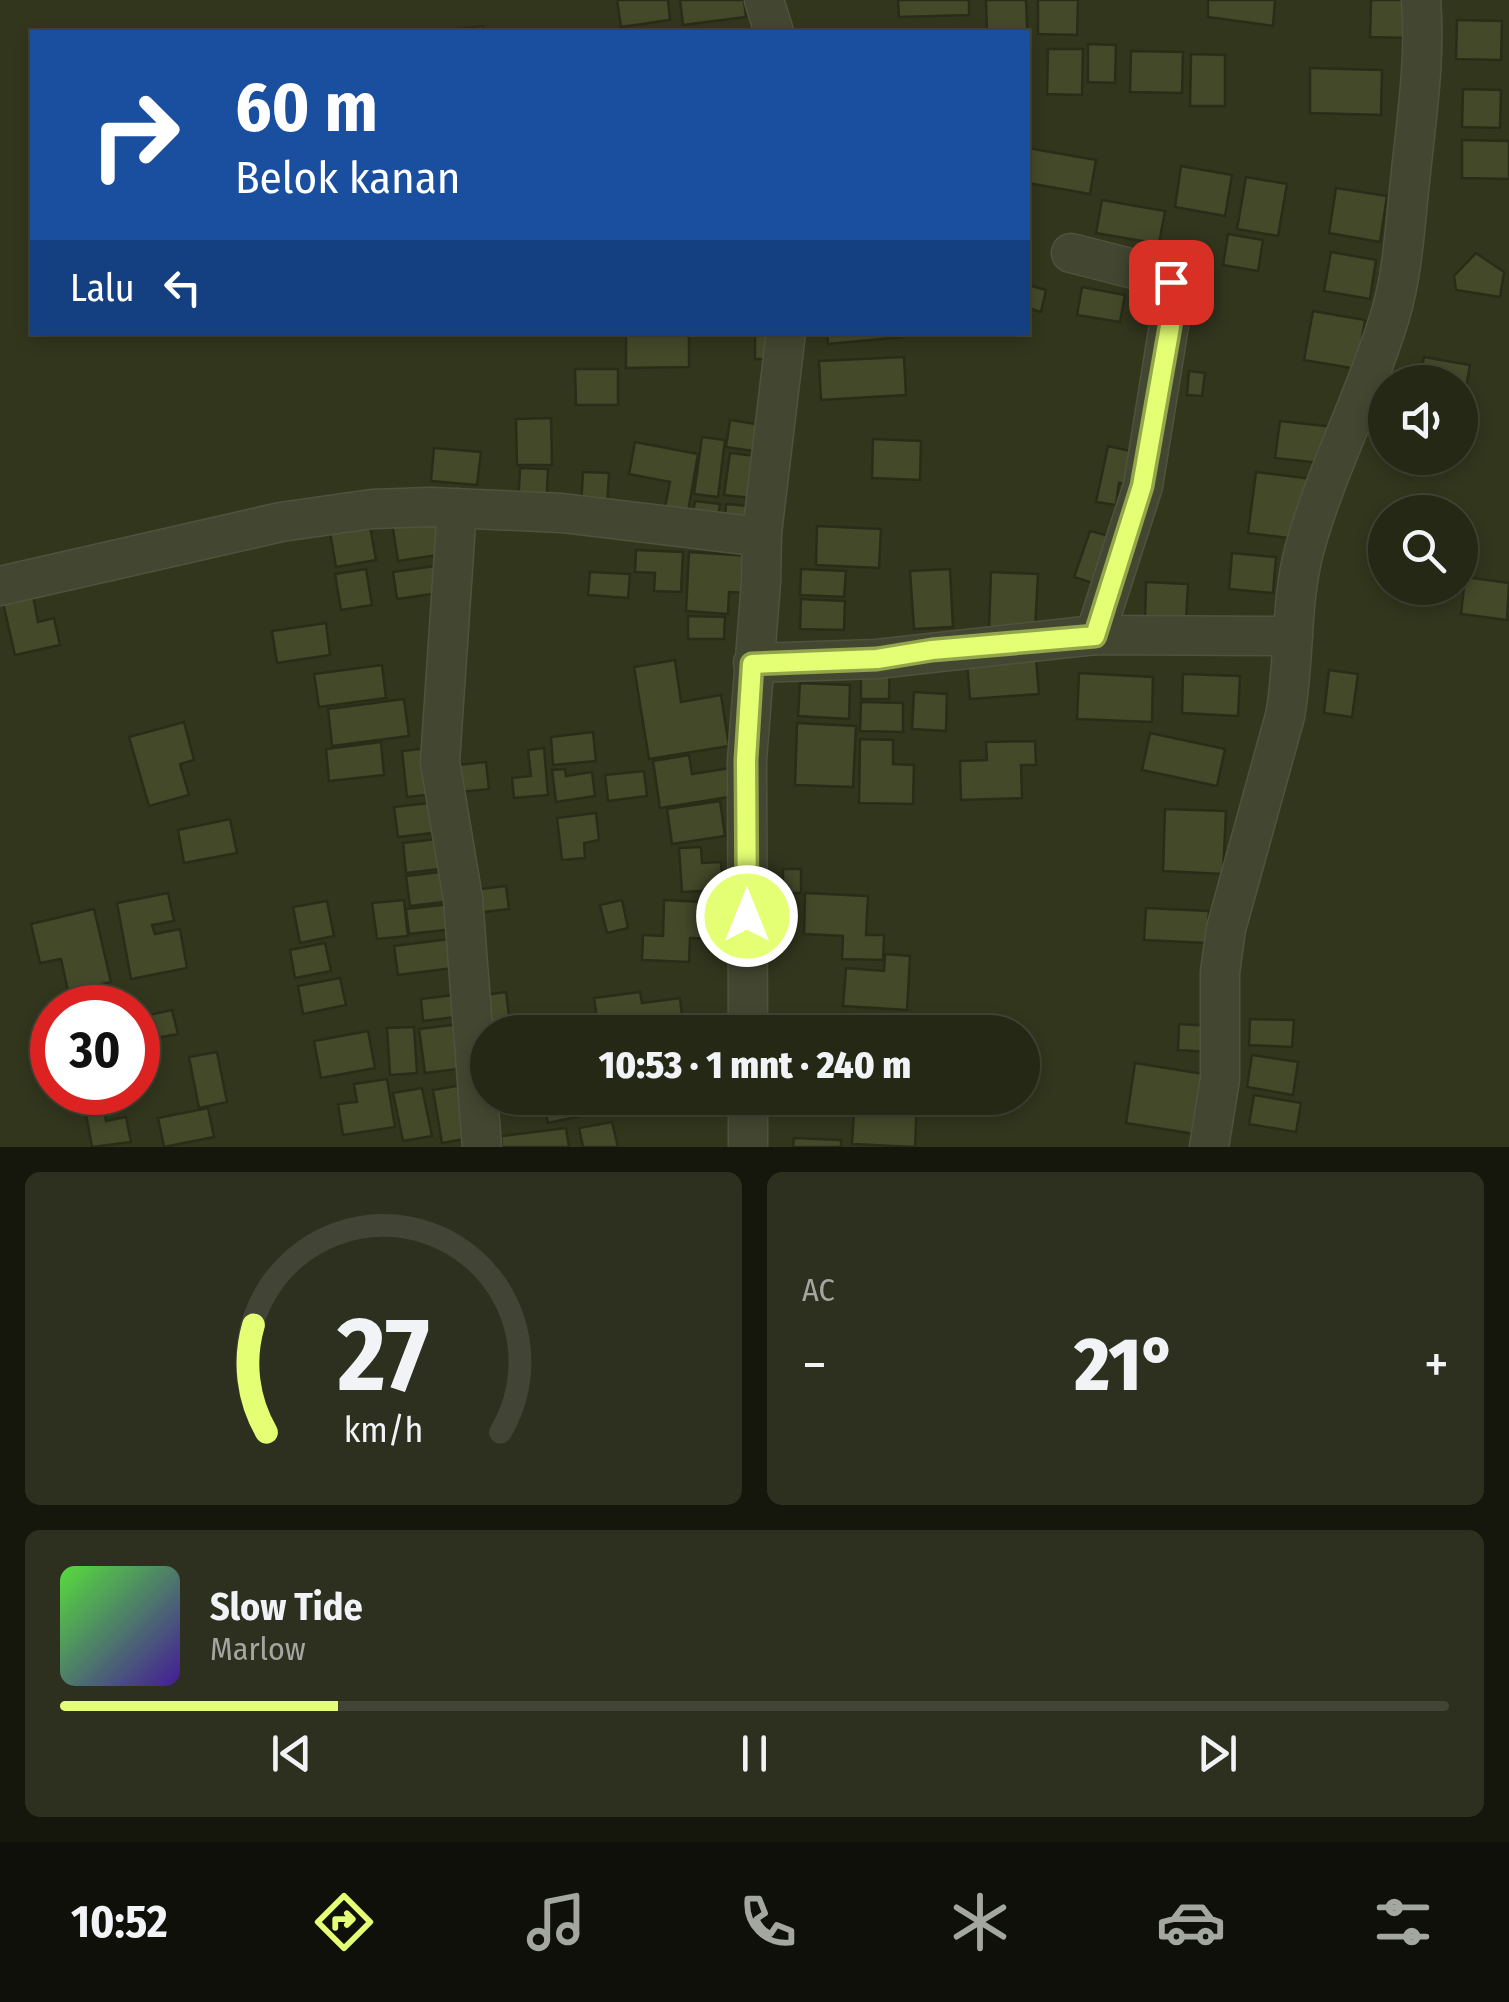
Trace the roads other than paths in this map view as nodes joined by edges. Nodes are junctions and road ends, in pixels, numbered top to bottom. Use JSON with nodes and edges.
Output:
{"nodes":[{"id":1,"x":764,"y":0,"type":"edge"},
{"id":2,"x":1421,"y":0,"type":"edge"},
{"id":3,"x":773,"y":30,"type":"edge"},
{"id":4,"x":1071,"y":254,"type":"dead end"},
{"id":5,"x":786,"y":335,"type":"edge"},
{"id":6,"x":457,"y":508,"type":"junction"},
{"id":7,"x":762,"y":533,"type":"junction"},
{"id":8,"x":0,"y":586,"type":"edge"},
{"id":9,"x":1095,"y":636,"type":"junction"},
{"id":10,"x":1292,"y":636,"type":"junction"},
{"id":11,"x":752,"y":664,"type":"junction"},
{"id":12,"x":748,"y":1015,"type":"edge"},
{"id":13,"x":748,"y":1115,"type":"edge"},
{"id":14,"x":482,"y":1147,"type":"edge"},
{"id":15,"x":748,"y":1147,"type":"edge"},
{"id":16,"x":1209,"y":1147,"type":"edge"}],
"edges":[{"from":1,"to":3,"type":"street"},
{"from":2,"to":10,"type":"street"},
{"from":4,"to":9,"type":"street"},
{"from":5,"to":7,"type":"street"},
{"from":6,"to":7,"type":"street"},
{"from":6,"to":8,"type":"street"},
{"from":6,"to":14,"type":"street"},
{"from":7,"to":11,"type":"street"},
{"from":9,"to":10,"type":"street"},
{"from":9,"to":11,"type":"street"},
{"from":10,"to":16,"type":"street"},
{"from":11,"to":12,"type":"street"},
{"from":13,"to":15,"type":"street"}]}
